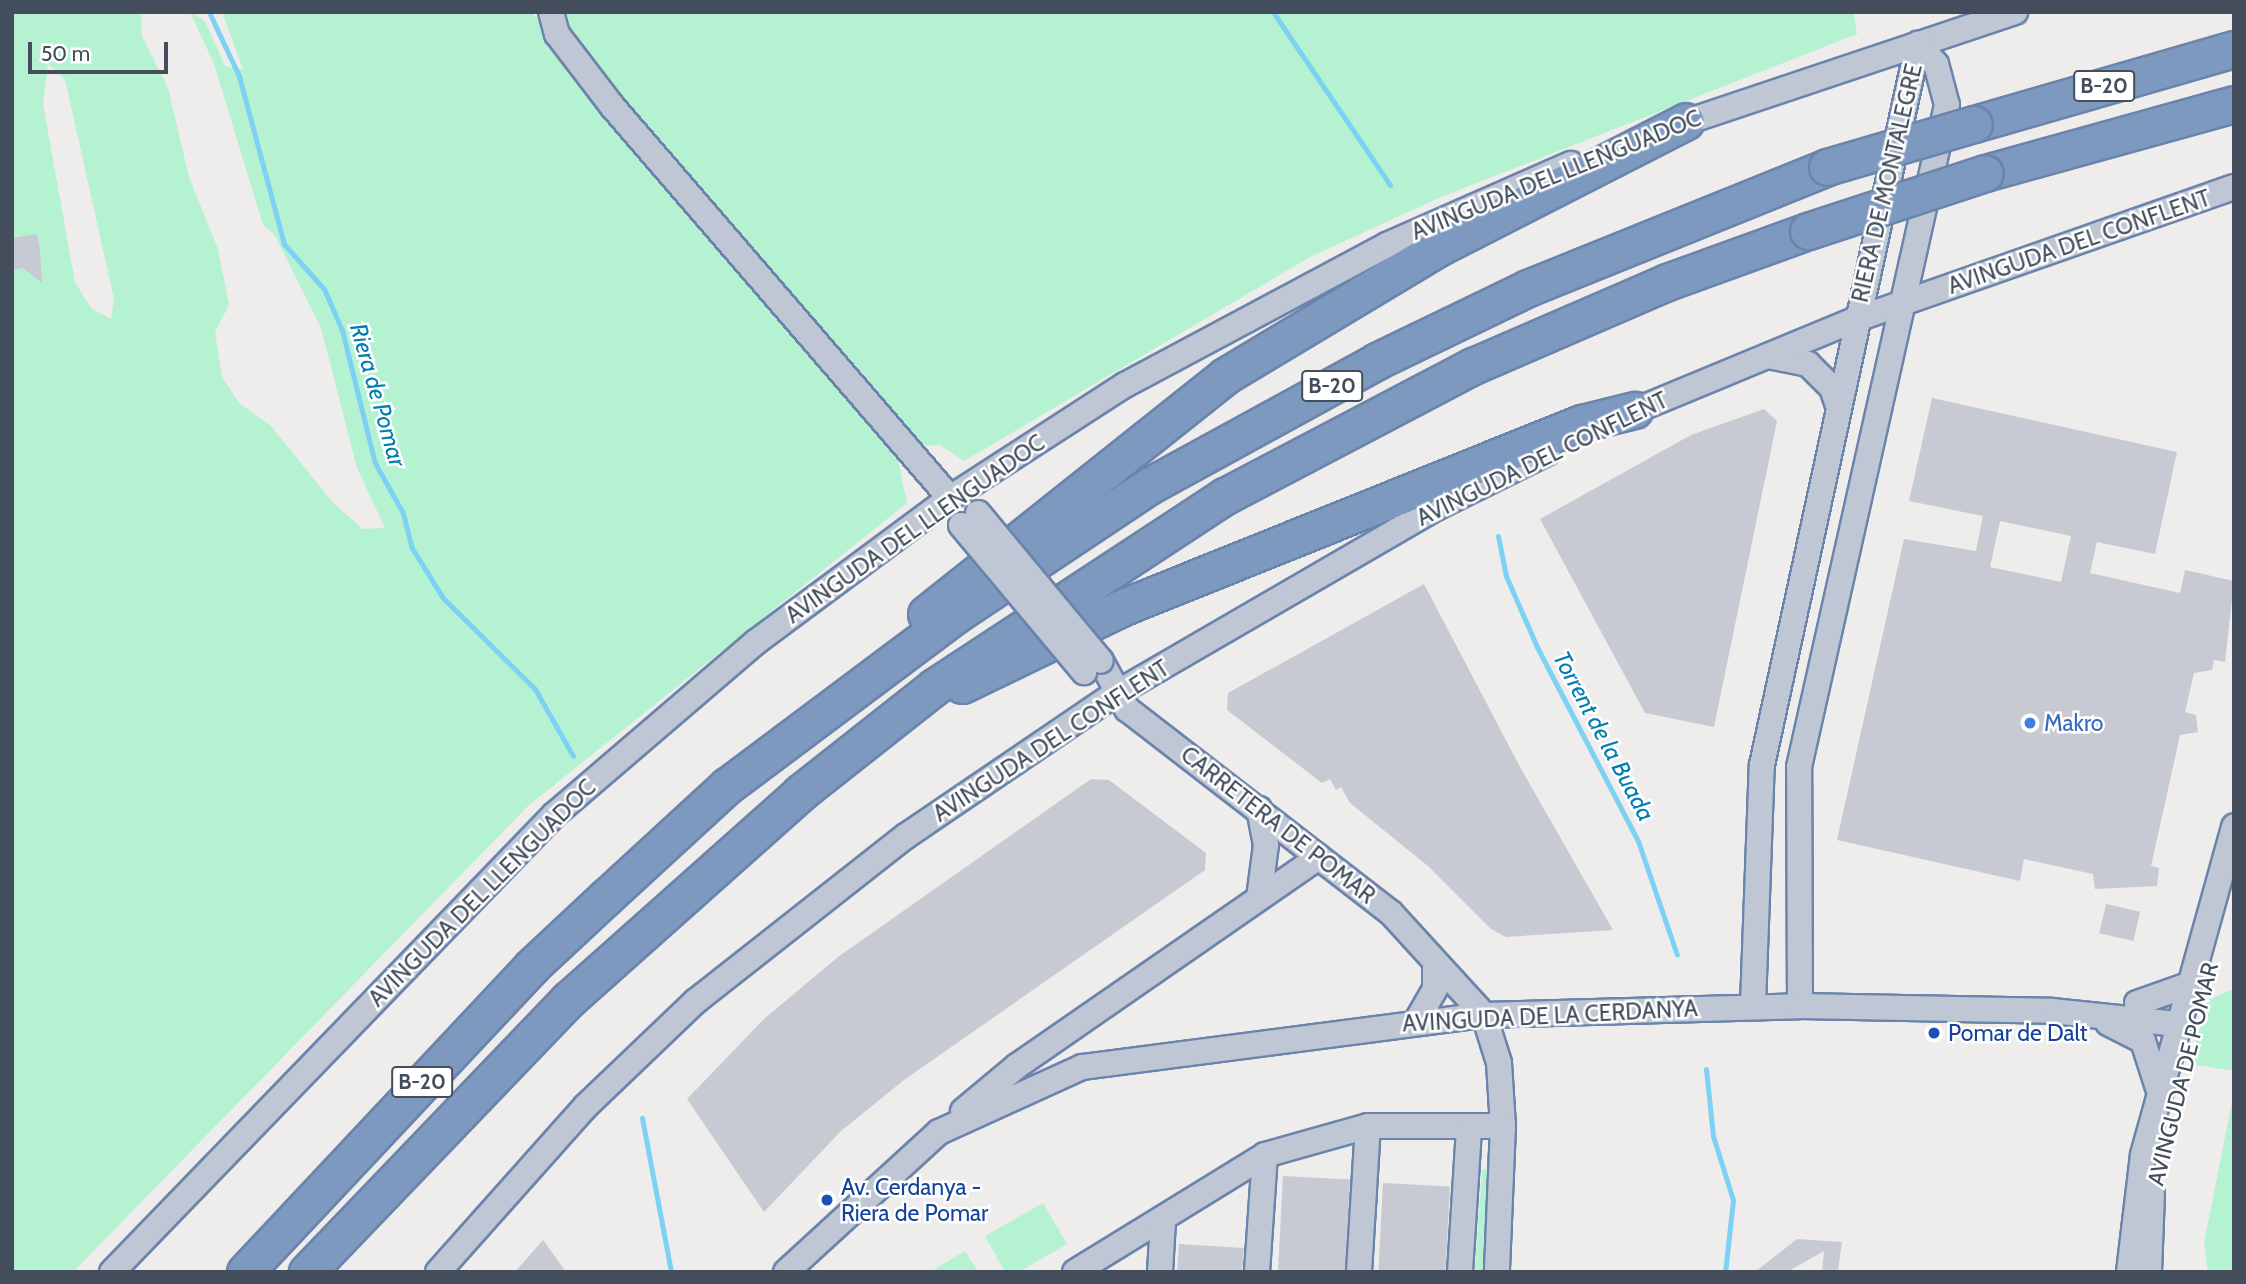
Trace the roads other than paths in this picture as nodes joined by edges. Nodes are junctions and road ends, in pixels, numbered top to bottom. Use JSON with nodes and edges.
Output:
{"nodes":[{"id":1,"x":551,"y":12,"type":"edge"},
{"id":2,"x":2015,"y":12,"type":"edge"},
{"id":3,"x":1917,"y":44,"type":"junction"},
{"id":4,"x":2234,"y":49,"type":"edge"},
{"id":5,"x":2234,"y":104,"type":"edge"},
{"id":6,"x":1686,"y":121,"type":"junction"},
{"id":7,"x":2234,"y":187,"type":"edge"},
{"id":8,"x":1907,"y":303,"type":"junction"},
{"id":9,"x":1857,"y":319,"type":"junction"},
{"id":10,"x":1767,"y":356,"type":"junction"},
{"id":11,"x":1839,"y":408,"type":"junction"},
{"id":12,"x":1634,"y":410,"type":"junction"},
{"id":13,"x":951,"y":498,"type":"junction"},
{"id":14,"x":873,"y":673,"type":"junction"},
{"id":15,"x":1115,"y":694,"type":"junction"},
{"id":16,"x":907,"y":708,"type":"junction"},
{"id":17,"x":1259,"y":810,"type":"junction"},
{"id":18,"x":2234,"y":826,"type":"edge"},
{"id":19,"x":1319,"y":857,"type":"junction"},
{"id":20,"x":2233,"y":880,"type":"edge"},
{"id":21,"x":1258,"y":898,"type":"junction"},
{"id":22,"x":1436,"y":962,"type":"junction"},
{"id":23,"x":2188,"y":985,"type":"junction"},
{"id":24,"x":2137,"y":1003,"type":"junction"},
{"id":25,"x":1753,"y":1005,"type":"junction"},
{"id":26,"x":1800,"y":1006,"type":"junction"},
{"id":27,"x":2052,"y":1011,"type":"junction"},
{"id":28,"x":1484,"y":1014,"type":"junction"},
{"id":29,"x":1416,"y":1022,"type":"junction"},
{"id":30,"x":2177,"y":1024,"type":"junction"},
{"id":31,"x":2158,"y":1101,"type":"junction"},
{"id":32,"x":1368,"y":1126,"type":"junction"},
{"id":33,"x":1469,"y":1126,"type":"junction"},
{"id":34,"x":1503,"y":1126,"type":"junction"},
{"id":35,"x":939,"y":1132,"type":"junction"},
{"id":36,"x":1265,"y":1155,"type":"junction"},
{"id":37,"x":2160,"y":1157,"type":"junction"},
{"id":38,"x":2133,"y":1219,"type":"junction"},
{"id":39,"x":1163,"y":1221,"type":"junction"},
{"id":40,"x":112,"y":1272,"type":"edge"},
{"id":41,"x":245,"y":1272,"type":"edge"},
{"id":42,"x":307,"y":1272,"type":"edge"},
{"id":43,"x":438,"y":1272,"type":"edge"},
{"id":44,"x":786,"y":1272,"type":"edge"},
{"id":45,"x":1075,"y":1272,"type":"edge"},
{"id":46,"x":1160,"y":1272,"type":"edge"},
{"id":47,"x":1257,"y":1272,"type":"edge"},
{"id":48,"x":1359,"y":1272,"type":"edge"},
{"id":49,"x":1460,"y":1272,"type":"edge"},
{"id":50,"x":1497,"y":1272,"type":"edge"},
{"id":51,"x":2129,"y":1272,"type":"edge"},
{"id":52,"x":2138,"y":1272,"type":"edge"},
{"id":53,"x":2149,"y":1272,"type":"edge"}],
"edges":[{"from":1,"to":13,"type":"street"},
{"from":2,"to":3,"type":"street","name":"AVINGUDA DEL LLENGUADOC"},
{"from":3,"to":6,"type":"street","name":"AVINGUDA DEL LLENGUADOC"},
{"from":3,"to":8,"type":"street","name":"RIERA DE MONTALEGRE"},
{"from":3,"to":9,"type":"street","name":"RIERA DE MONTALEGRE"},
{"from":4,"to":14,"type":"highway","number":"B-20","bridge":true},
{"from":5,"to":16,"type":"highway","number":"B-20","bridge":true},
{"from":6,"to":13,"type":"street","name":"AVINGUDA DEL LLENGUADOC"},
{"from":6,"to":14,"type":"highway"},
{"from":7,"to":8,"type":"street","name":"AVINGUDA DEL CONFLENT"},
{"from":8,"to":9,"type":"street","name":"AVINGUDA DEL CONFLENT"},
{"from":8,"to":26,"type":"street","name":"RIERA DE MONTALEGRE"},
{"from":9,"to":10,"type":"street","name":"AVINGUDA DEL CONFLENT"},
{"from":9,"to":11,"type":"street","name":"RIERA DE MONTALEGRE"},
{"from":10,"to":11,"type":"street"},
{"from":10,"to":12,"type":"street","name":"AVINGUDA DEL CONFLENT"},
{"from":11,"to":25,"type":"street","name":"RIERA DE MONTALEGRE"},
{"from":12,"to":15,"type":"street","name":"AVINGUDA DEL CONFLENT"},
{"from":12,"to":16,"type":"highway"},
{"from":13,"to":15,"type":"street","name":"CARRETERA DE POMAR","bridge":true},
{"from":13,"to":40,"type":"street","name":"AVINGUDA DEL LLENGUADOC"},
{"from":14,"to":41,"type":"highway","number":"B-20"},
{"from":15,"to":17,"type":"street","name":"CARRETERA DE POMAR"},
{"from":15,"to":43,"type":"street","name":"AVINGUDA DEL CONFLENT"},
{"from":16,"to":42,"type":"highway","number":"B-20"},
{"from":17,"to":19,"type":"street","name":"CARRETERA DE POMAR"},
{"from":17,"to":21,"type":"street"},
{"from":18,"to":23,"type":"street"},
{"from":19,"to":21,"type":"street","name":"AVINGUDA DE LA CERDANYA"},
{"from":19,"to":22,"type":"street","name":"CARRETERA DE POMAR"},
{"from":20,"to":30,"type":"street"},
{"from":20,"to":37,"type":"street","name":"AVINGUDA DE POMAR"},
{"from":21,"to":35,"type":"street","name":"AVINGUDA DE LA CERDANYA"},
{"from":22,"to":28,"type":"street","name":"CARRETERA DE POMAR"},
{"from":22,"to":29,"type":"street"},
{"from":23,"to":24,"type":"street","name":"AVINGUDA DE LA CERDANYA"},
{"from":23,"to":30,"type":"street"},
{"from":24,"to":27,"type":"street","name":"AVINGUDA DE LA CERDANYA"},
{"from":24,"to":30,"type":"street"},
{"from":25,"to":26,"type":"street","name":"AVINGUDA DE LA CERDANYA"},
{"from":25,"to":28,"type":"street","name":"AVINGUDA DE LA CERDANYA"},
{"from":26,"to":27,"type":"street","name":"AVINGUDA DE LA CERDANYA"},
{"from":27,"to":30,"type":"street","name":"AVINGUDA DE LA CERDANYA"},
{"from":27,"to":31,"type":"street"},
{"from":28,"to":29,"type":"street","name":"AVINGUDA DE LA CERDANYA"},
{"from":28,"to":34,"type":"street","name":"CARRETERA DE POMAR"},
{"from":29,"to":35,"type":"street","name":"AVINGUDA DE LA CERDANYA"},
{"from":30,"to":31,"type":"street","name":"AVINGUDA DE POMAR"},
{"from":30,"to":37,"type":"street"},
{"from":31,"to":38,"type":"street","name":"AVINGUDA DE POMAR"},
{"from":32,"to":33,"type":"street"},
{"from":32,"to":36,"type":"street"},
{"from":32,"to":48,"type":"street"},
{"from":33,"to":34,"type":"street"},
{"from":33,"to":49,"type":"street"},
{"from":34,"to":50,"type":"street","name":"CARRETERA DE POMAR"},
{"from":35,"to":44,"type":"street","name":"AVINGUDA DE LA CERDANYA"},
{"from":36,"to":39,"type":"street"},
{"from":36,"to":47,"type":"street"},
{"from":37,"to":53,"type":"street","name":"AVINGUDA DE POMAR"},
{"from":38,"to":51,"type":"street","name":"AVINGUDA DE POMAR"},
{"from":38,"to":52,"type":"street"},
{"from":39,"to":45,"type":"street"},
{"from":39,"to":46,"type":"street"}]}
